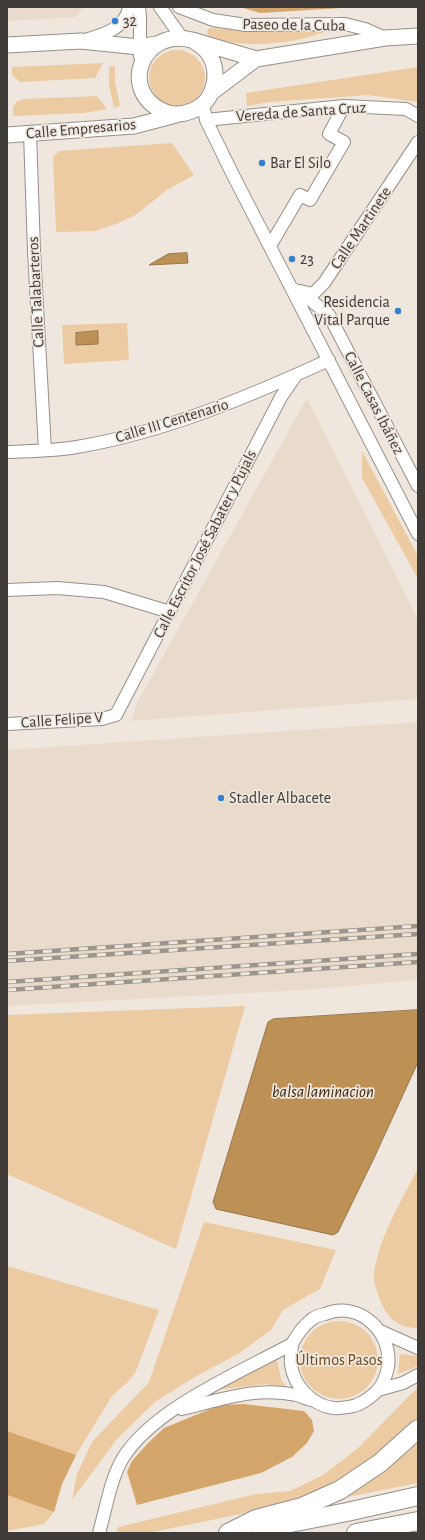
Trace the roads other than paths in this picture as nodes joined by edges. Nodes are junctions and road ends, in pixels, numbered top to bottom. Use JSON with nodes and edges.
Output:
{"nodes":[{"id":1,"x":129,"y":7,"type":"edge"},
{"id":2,"x":138,"y":7,"type":"edge"},
{"id":3,"x":160,"y":7,"type":"edge"},
{"id":4,"x":179,"y":7,"type":"edge"},
{"id":5,"x":418,"y":36,"type":"edge"},
{"id":6,"x":385,"y":38,"type":"junction"},
{"id":7,"x":187,"y":39,"type":"junction"},
{"id":8,"x":81,"y":42,"type":"junction"},
{"id":9,"x":156,"y":44,"type":"junction"},
{"id":10,"x":7,"y":45,"type":"edge"},
{"id":11,"x":139,"y":46,"type":"junction"},
{"id":12,"x":256,"y":59,"type":"junction"},
{"id":13,"x":140,"y":68,"type":"junction"},
{"id":14,"x":207,"y":98,"type":"junction"},
{"id":15,"x":344,"y":106,"type":"junction"},
{"id":16,"x":178,"y":114,"type":"junction"},
{"id":17,"x":418,"y":116,"type":"edge"},
{"id":18,"x":206,"y":120,"type":"junction"},
{"id":19,"x":30,"y":133,"type":"junction"},
{"id":20,"x":7,"y":135,"type":"edge"},
{"id":21,"x":418,"y":142,"type":"edge"},
{"id":22,"x":270,"y":246,"type":"junction"},
{"id":23,"x":293,"y":290,"type":"junction"},
{"id":24,"x":329,"y":360,"type":"junction"},
{"id":25,"x":296,"y":375,"type":"junction"},
{"id":26,"x":45,"y":450,"type":"junction"},
{"id":27,"x":7,"y":452,"type":"edge"},
{"id":28,"x":418,"y":486,"type":"edge"},
{"id":29,"x":418,"y":534,"type":"edge"},
{"id":30,"x":7,"y":590,"type":"edge"},
{"id":31,"x":170,"y":612,"type":"junction"},
{"id":32,"x":116,"y":715,"type":"joint"},
{"id":33,"x":7,"y":724,"type":"edge"},
{"id":34,"x":380,"y":1331,"type":"junction"},
{"id":35,"x":292,"y":1344,"type":"junction"},
{"id":36,"x":418,"y":1348,"type":"edge"},
{"id":37,"x":418,"y":1375,"type":"edge"},
{"id":38,"x":378,"y":1390,"type":"junction"},
{"id":39,"x":313,"y":1401,"type":"junction"},
{"id":40,"x":173,"y":1411,"type":"junction"},
{"id":41,"x":418,"y":1429,"type":"edge"},
{"id":42,"x":418,"y":1496,"type":"edge"},
{"id":43,"x":418,"y":1520,"type":"edge"},
{"id":44,"x":380,"y":1530,"type":"edge"},
{"id":45,"x":99,"y":1533,"type":"edge"},
{"id":46,"x":228,"y":1533,"type":"edge"},
{"id":47,"x":242,"y":1533,"type":"edge"},
{"id":48,"x":356,"y":1533,"type":"edge"}],
"edges":[{"from":1,"to":8,"type":"street"},
{"from":2,"to":11,"type":"street"},
{"from":3,"to":7,"type":"street"},
{"from":4,"to":6,"type":"street","name":"Paseo de la Cuba"},
{"from":5,"to":6,"type":"main road","name":"Paseo de la Cuba"},
{"from":6,"to":12,"type":"main road","name":"Paseo de la Cuba"},
{"from":7,"to":9,"type":"main road"},
{"from":7,"to":12,"type":"main road"},
{"from":7,"to":14,"type":"main road"},
{"from":8,"to":10,"type":"main road"},
{"from":8,"to":11,"type":"main road"},
{"from":9,"to":11,"type":"main road"},
{"from":9,"to":13,"type":"main road"},
{"from":11,"to":13,"type":"street"},
{"from":12,"to":14,"type":"main road"},
{"from":13,"to":16,"type":"main road"},
{"from":14,"to":16,"type":"main road"},
{"from":14,"to":18,"type":"street","name":"Calle Casas Ibáñez"},
{"from":15,"to":17,"type":"street","name":"Vereda de Santa Cruz"},
{"from":15,"to":18,"type":"street","name":"Vereda de Santa Cruz"},
{"from":15,"to":22,"type":"street"},
{"from":16,"to":19,"type":"main road","name":"Calle Empresarios"},
{"from":18,"to":22,"type":"street","name":"Calle Casas Ibáñez"},
{"from":19,"to":20,"type":"main road","name":"Calle Empresarios"},
{"from":19,"to":26,"type":"street","name":"Calle Talabarteros"},
{"from":21,"to":23,"type":"street","name":"Calle Martinete"},
{"from":22,"to":23,"type":"street","name":"Calle Casas Ibáñez"},
{"from":23,"to":24,"type":"street","name":"Calle Casas Ibáñez"},
{"from":23,"to":28,"type":"street","name":"Calle Casas Ibáñez"},
{"from":24,"to":25,"type":"street","name":"Calle III Centenario"},
{"from":24,"to":29,"type":"street","name":"Calle Casas Ibáñez"},
{"from":25,"to":26,"type":"street","name":"Calle III Centenario"},
{"from":25,"to":31,"type":"street","name":"Calle Escritor José Sabater y Pujals"},
{"from":26,"to":27,"type":"street","name":"Calle III Centenario"},
{"from":30,"to":31,"type":"street"},
{"from":31,"to":32,"type":"street","name":"Calle Escritor José Sabater y Pujals"},
{"from":32,"to":33,"type":"street","name":"Calle Felipe V"},
{"from":34,"to":35,"type":"street"},
{"from":34,"to":36,"type":"street"},
{"from":34,"to":38,"type":"street"},
{"from":35,"to":39,"type":"street"},
{"from":35,"to":40,"type":"street"},
{"from":37,"to":38,"type":"street"},
{"from":38,"to":39,"type":"street"},
{"from":39,"to":40,"type":"street"},
{"from":40,"to":45,"type":"street"},
{"from":41,"to":46,"type":"highway"},
{"from":42,"to":47,"type":"highway"},
{"from":43,"to":44,"type":"highway"},
{"from":44,"to":48,"type":"highway"}]}
